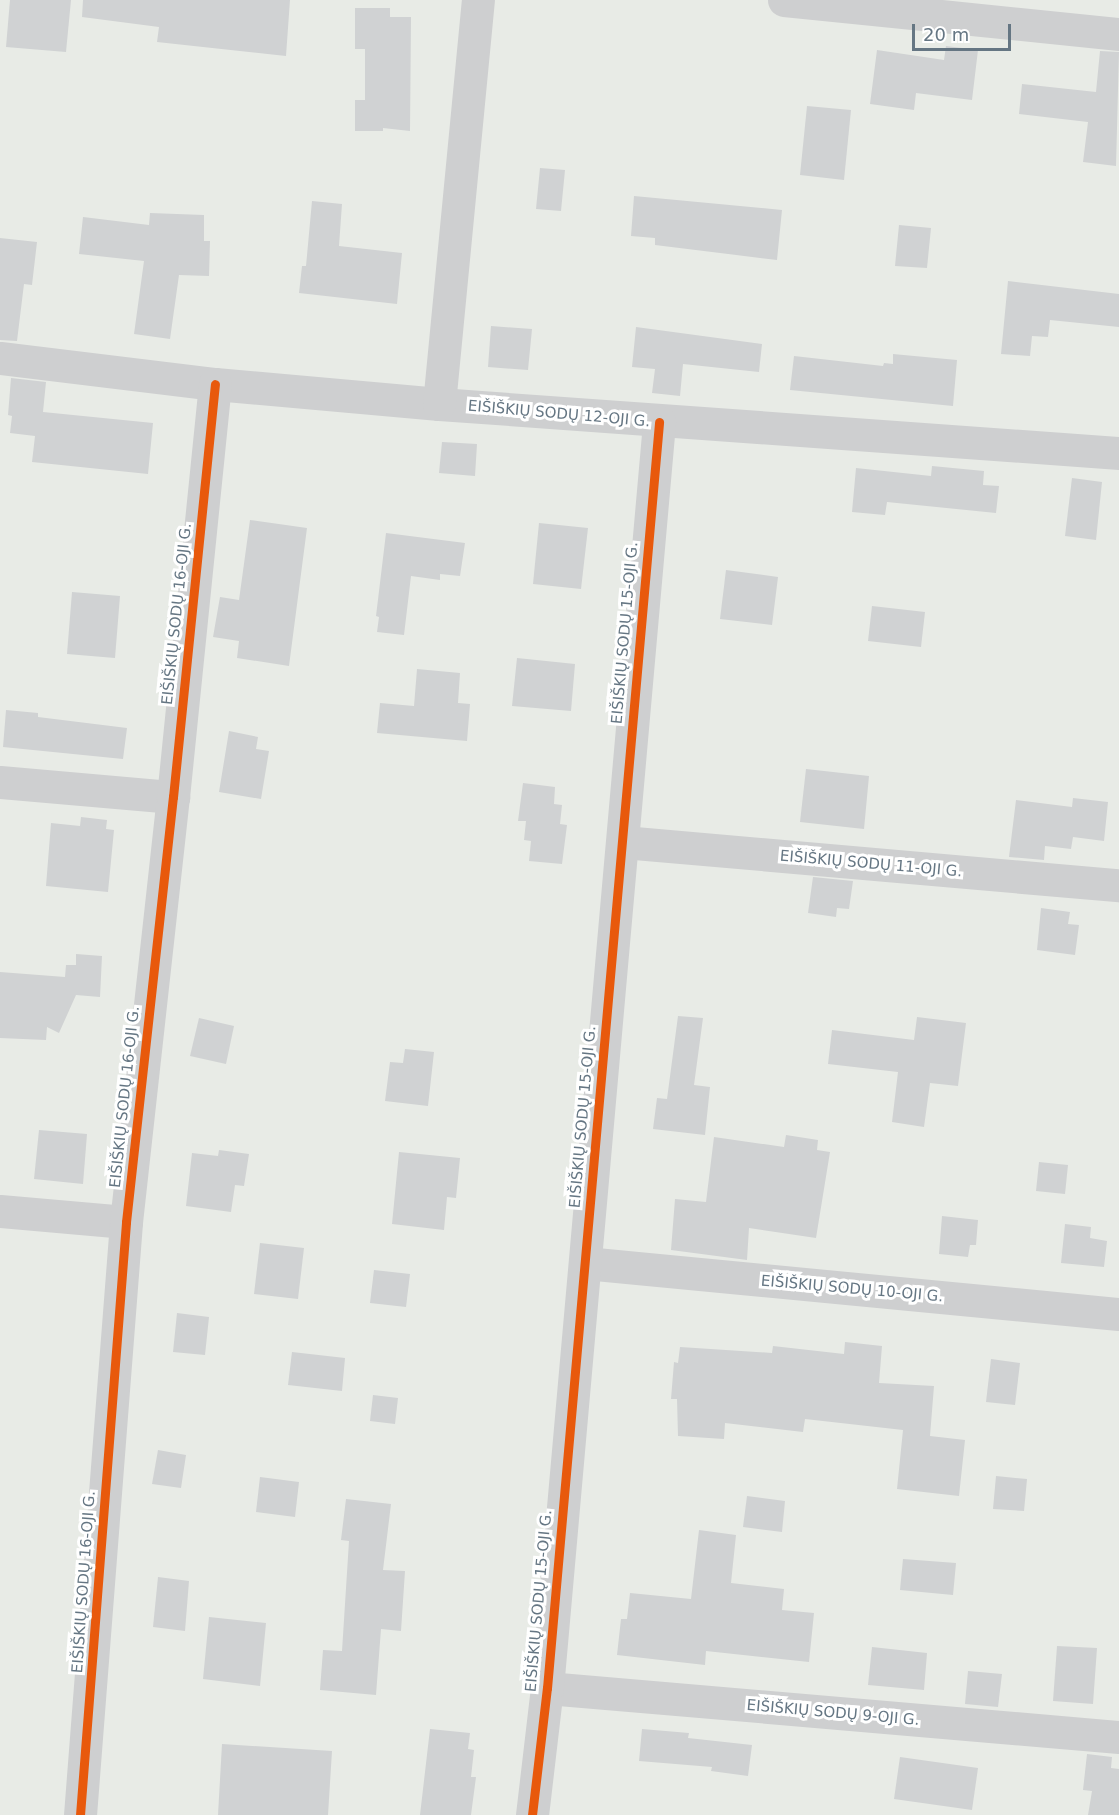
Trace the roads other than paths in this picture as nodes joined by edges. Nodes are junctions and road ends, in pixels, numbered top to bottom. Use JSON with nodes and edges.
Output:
{"nodes":[{"id":1,"x":478,"y":0,"type":"edge"},
{"id":2,"x":784,"y":0,"type":"edge"},
{"id":3,"x":1119,"y":34,"type":"edge"},
{"id":4,"x":0,"y":358,"type":"edge"},
{"id":5,"x":215,"y":384,"type":"junction"},
{"id":6,"x":439,"y":404,"type":"junction"},
{"id":7,"x":658,"y":422,"type":"junction"},
{"id":8,"x":1119,"y":453,"type":"edge"},
{"id":9,"x":0,"y":782,"type":"edge"},
{"id":10,"x":173,"y":797,"type":"junction"},
{"id":11,"x":623,"y":842,"type":"junction"},
{"id":12,"x":1119,"y":885,"type":"edge"},
{"id":13,"x":0,"y":1211,"type":"edge"},
{"id":14,"x":126,"y":1222,"type":"junction"},
{"id":15,"x":585,"y":1263,"type":"junction"},
{"id":16,"x":1119,"y":1314,"type":"edge"},
{"id":17,"x":546,"y":1688,"type":"junction"},
{"id":18,"x":1119,"y":1737,"type":"edge"},
{"id":19,"x":80,"y":1815,"type":"edge"},
{"id":20,"x":532,"y":1815,"type":"edge"}],
"edges":[{"from":1,"to":6,"type":"street"},
{"from":2,"to":3,"type":"street"},
{"from":4,"to":5,"type":"street","name":"EIŠIŠKIŲ SODŲ 12-OJI G."},
{"from":5,"to":6,"type":"street","name":"EIŠIŠKIŲ SODŲ 12-OJI G."},
{"from":5,"to":10,"type":"street","name":"EIŠIŠKIŲ SODŲ 16-OJI G."},
{"from":6,"to":7,"type":"street","name":"EIŠIŠKIŲ SODŲ 12-OJI G."},
{"from":7,"to":8,"type":"street","name":"EIŠIŠKIŲ SODŲ 12-OJI G."},
{"from":7,"to":11,"type":"street","name":"EIŠIŠKIŲ SODŲ 15-OJI G."},
{"from":9,"to":10,"type":"street"},
{"from":10,"to":14,"type":"street","name":"EIŠIŠKIŲ SODŲ 16-OJI G."},
{"from":11,"to":12,"type":"street","name":"EIŠIŠKIŲ SODŲ 11-OJI G."},
{"from":11,"to":15,"type":"street","name":"EIŠIŠKIŲ SODŲ 15-OJI G."},
{"from":13,"to":14,"type":"street"},
{"from":14,"to":19,"type":"street","name":"EIŠIŠKIŲ SODŲ 16-OJI G."},
{"from":15,"to":16,"type":"street","name":"EIŠIŠKIŲ SODŲ 10-OJI G."},
{"from":15,"to":17,"type":"street","name":"EIŠIŠKIŲ SODŲ 15-OJI G."},
{"from":17,"to":18,"type":"street","name":"EIŠIŠKIŲ SODŲ 9-OJI G."},
{"from":17,"to":20,"type":"street","name":"EIŠIŠKIŲ SODŲ 15-OJI G."}]}
